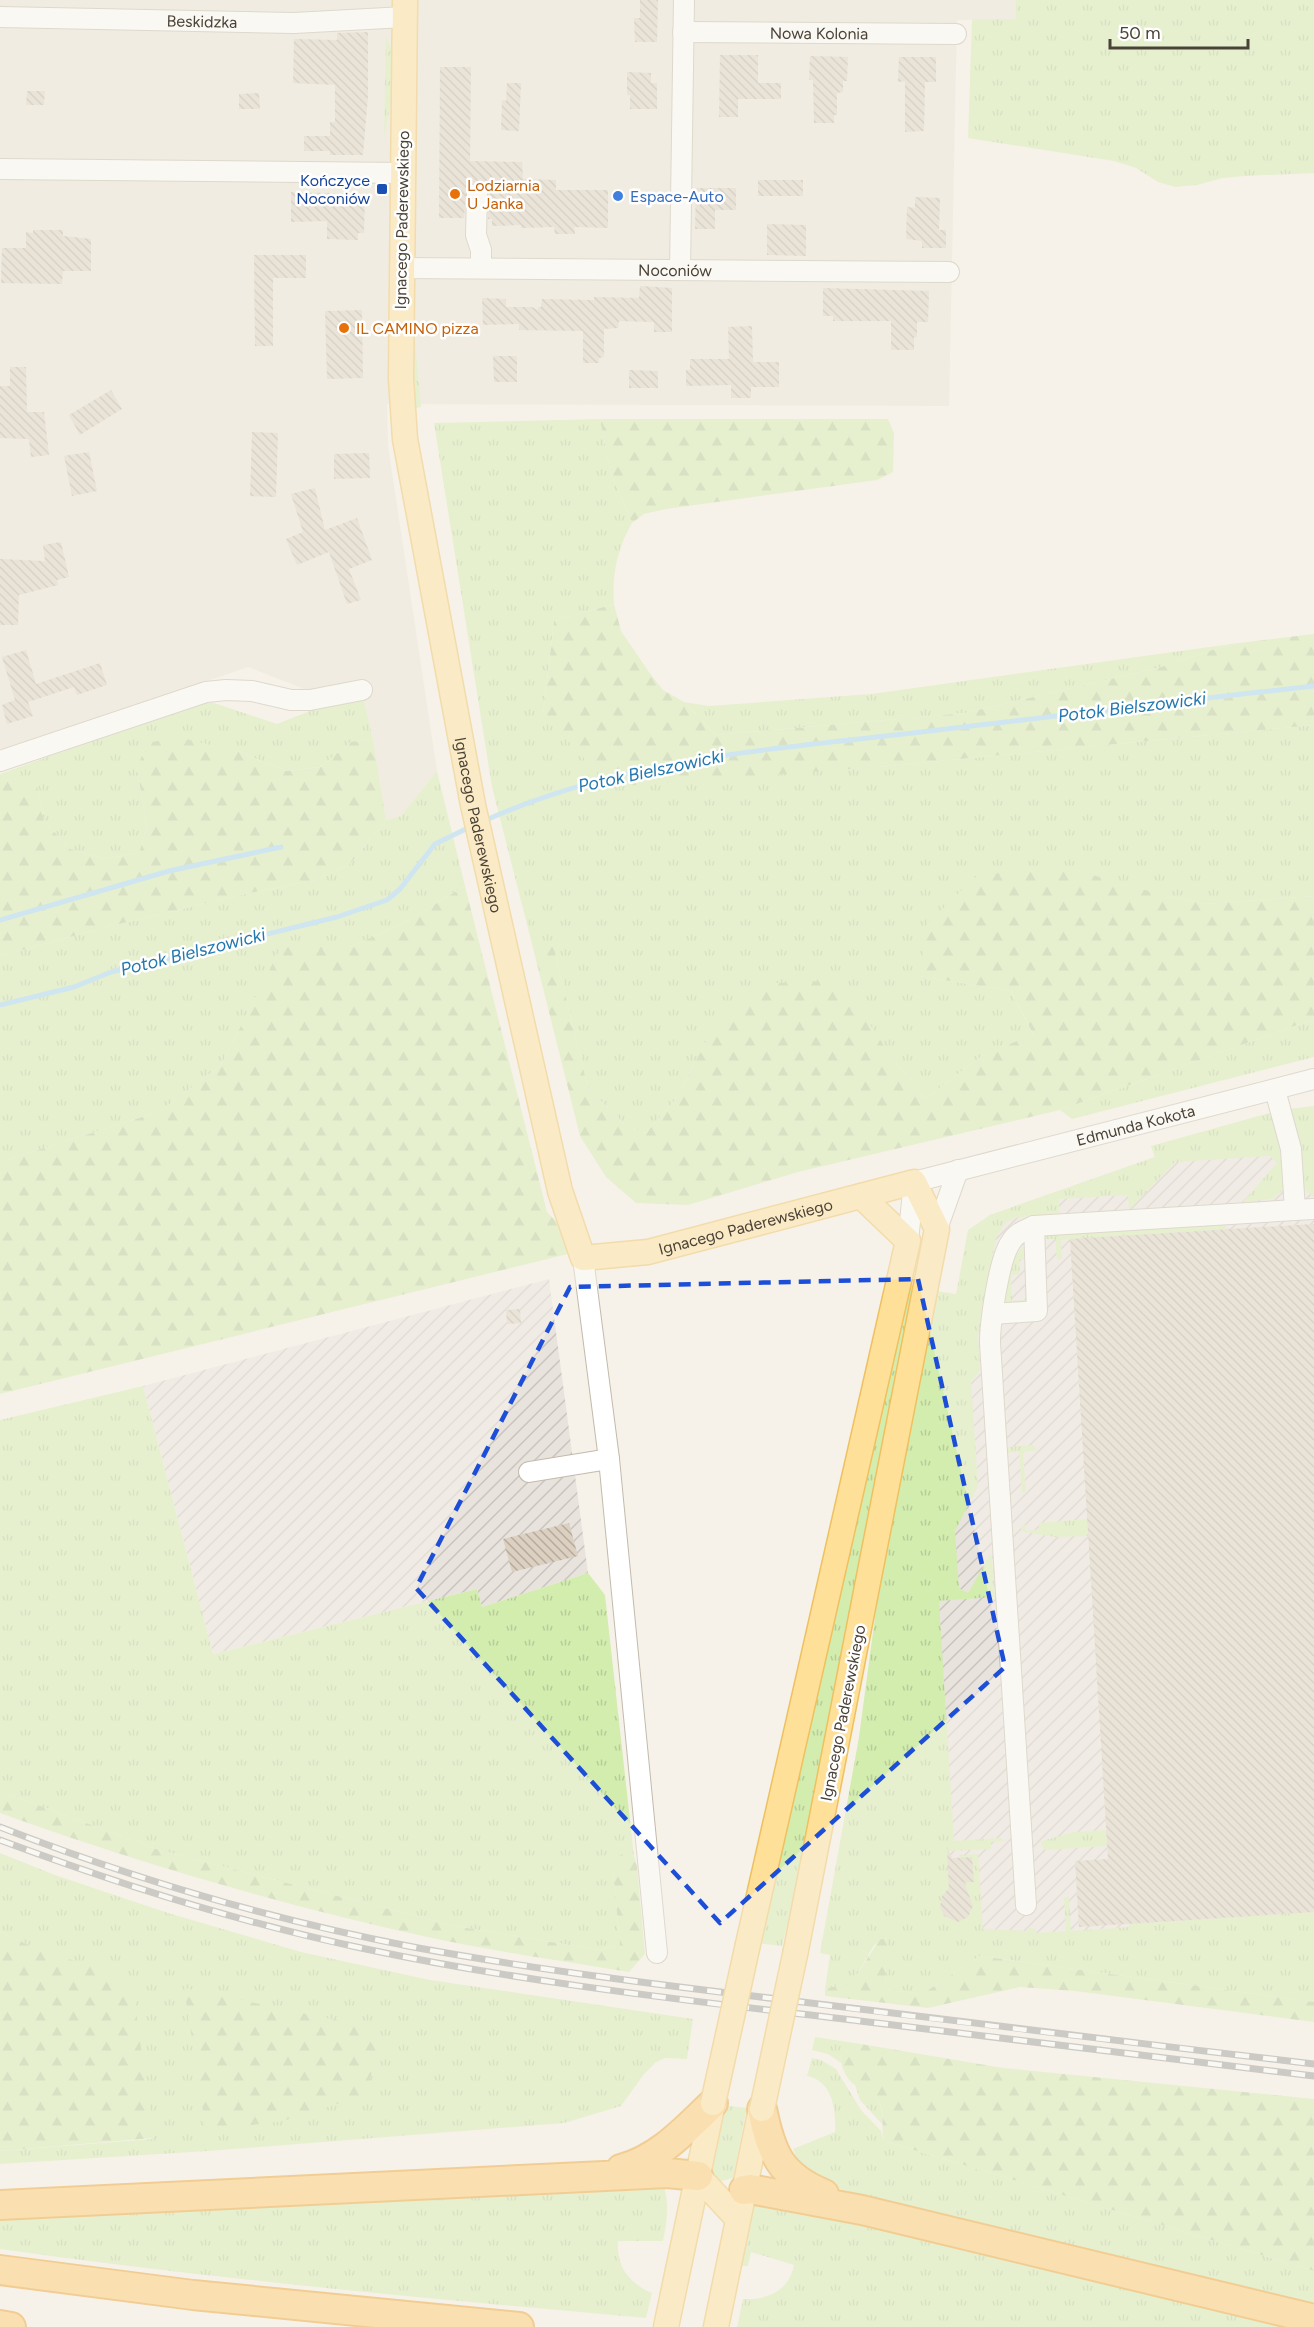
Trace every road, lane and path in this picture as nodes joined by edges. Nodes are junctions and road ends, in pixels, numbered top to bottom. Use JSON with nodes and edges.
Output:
{"nodes":[{"id":1,"x":684,"y":0,"type":"edge"},
{"id":2,"x":405,"y":9,"type":"edge"},
{"id":3,"x":0,"y":17,"type":"edge"},
{"id":4,"x":683,"y":32,"type":"junction"},
{"id":5,"x":956,"y":34,"type":"dead end"},
{"id":6,"x":0,"y":169,"type":"edge"},
{"id":7,"x":403,"y":173,"type":"junction"},
{"id":8,"x":477,"y":194,"type":"dead end"},
{"id":9,"x":402,"y":268,"type":"junction"},
{"id":10,"x":481,"y":268,"type":"junction"},
{"id":11,"x":680,"y":270,"type":"junction"},
{"id":12,"x":949,"y":272,"type":"dead end"},
{"id":13,"x":362,"y":690,"type":"dead end"},
{"id":14,"x":0,"y":760,"type":"edge"},
{"id":15,"x":1314,"y":1079,"type":"edge"},
{"id":16,"x":1275,"y":1090,"type":"junction"},
{"id":17,"x":958,"y":1170,"type":"junction"},
{"id":18,"x":914,"y":1182,"type":"junction"},
{"id":19,"x":861,"y":1196,"type":"junction"},
{"id":20,"x":1305,"y":1209,"type":"edge"},
{"id":21,"x":1034,"y":1226,"type":"junction"},
{"id":22,"x":937,"y":1229,"type":"junction"},
{"id":23,"x":908,"y":1241,"type":"junction"},
{"id":24,"x":583,"y":1258,"type":"junction"},
{"id":25,"x":993,"y":1314,"type":"junction"},
{"id":26,"x":609,"y":1459,"type":"junction"},
{"id":27,"x":529,"y":1472,"type":"dead end"},
{"id":28,"x":1026,"y":1905,"type":"dead end"},
{"id":29,"x":657,"y":1953,"type":"dead end"},
{"id":30,"x":713,"y":2103,"type":"junction"},
{"id":31,"x":762,"y":2109,"type":"junction"},
{"id":32,"x":698,"y":2176,"type":"junction"},
{"id":33,"x":592,"y":2177,"type":"junction"},
{"id":34,"x":731,"y":2193,"type":"junction"},
{"id":35,"x":0,"y":2205,"type":"edge"},
{"id":36,"x":691,"y":2209,"type":"junction"},
{"id":37,"x":862,"y":2210,"type":"junction"},
{"id":38,"x":0,"y":2270,"type":"edge"},
{"id":39,"x":1314,"y":2319,"type":"edge"},
{"id":40,"x":0,"y":2325,"type":"edge"},
{"id":41,"x":11,"y":2327,"type":"edge"},
{"id":42,"x":519,"y":2327,"type":"edge"},
{"id":43,"x":666,"y":2327,"type":"edge"},
{"id":44,"x":716,"y":2327,"type":"edge"}],
"edges":[{"from":1,"to":4,"type":"street"},
{"from":2,"to":3,"type":"street","name":"Beskidzka"},
{"from":2,"to":7,"type":"main road","name":"Ignacego Paderewskiego"},
{"from":4,"to":5,"type":"street","name":"Nowa Kolonia"},
{"from":4,"to":11,"type":"street"},
{"from":6,"to":7,"type":"street"},
{"from":7,"to":9,"type":"main road","name":"Ignacego Paderewskiego"},
{"from":8,"to":10,"type":"street"},
{"from":9,"to":10,"type":"street","name":"Noconiów"},
{"from":9,"to":24,"type":"main road","name":"Ignacego Paderewskiego"},
{"from":10,"to":11,"type":"street","name":"Noconiów"},
{"from":11,"to":12,"type":"street","name":"Noconiów"},
{"from":13,"to":14,"type":"street"},
{"from":15,"to":16,"type":"street","name":"Edmunda Kokota"},
{"from":16,"to":17,"type":"street","name":"Edmunda Kokota"},
{"from":16,"to":20,"type":"street"},
{"from":17,"to":18,"type":"street","name":"Ignacego Paderewskiego"},
{"from":17,"to":22,"type":"street"},
{"from":18,"to":19,"type":"main road","name":"Ignacego Paderewskiego"},
{"from":18,"to":22,"type":"main road"},
{"from":18,"to":23,"type":"street"},
{"from":19,"to":23,"type":"main road"},
{"from":19,"to":24,"type":"main road","name":"Ignacego Paderewskiego"},
{"from":20,"to":21,"type":"street"},
{"from":21,"to":25,"type":"street"},
{"from":21,"to":25,"type":"street"},
{"from":22,"to":31,"type":"main road","name":"Ignacego Paderewskiego","bridge":true},
{"from":23,"to":30,"type":"main road","bridge":true},
{"from":24,"to":26,"type":"street"},
{"from":25,"to":28,"type":"street"},
{"from":26,"to":27,"type":"street"},
{"from":26,"to":29,"type":"street"},
{"from":30,"to":32,"type":"main road"},
{"from":30,"to":33,"type":"highway"},
{"from":31,"to":34,"type":"main road","name":"Ignacego Paderewskiego"},
{"from":31,"to":37,"type":"highway"},
{"from":32,"to":33,"type":"highway"},
{"from":32,"to":34,"type":"main road"},
{"from":32,"to":36,"type":"main road"},
{"from":33,"to":35,"type":"highway"},
{"from":34,"to":36,"type":"main road"},
{"from":34,"to":37,"type":"highway"},
{"from":34,"to":44,"type":"main road","name":"Ignacego Paderewskiego"},
{"from":36,"to":43,"type":"main road"},
{"from":37,"to":39,"type":"highway"},
{"from":38,"to":42,"type":"highway"},
{"from":40,"to":41,"type":"highway"}]}
